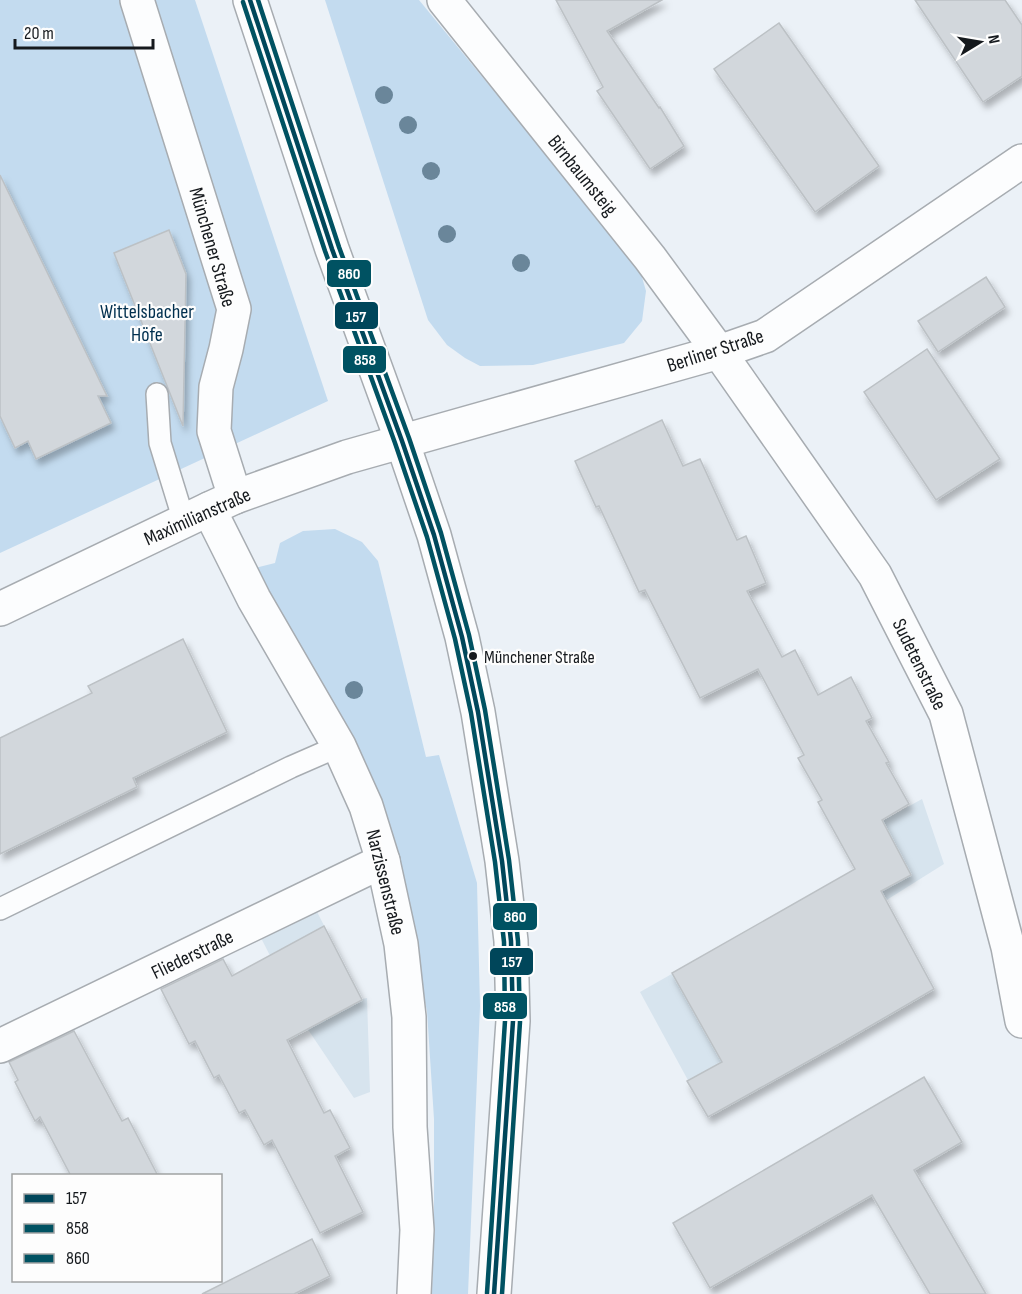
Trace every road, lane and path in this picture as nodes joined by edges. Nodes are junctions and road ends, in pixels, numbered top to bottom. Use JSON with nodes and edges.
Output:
{"nodes":[{"id":1,"x":137,"y":0,"type":"edge"},
{"id":2,"x":250,"y":0,"type":"edge"},
{"id":3,"x":444,"y":0,"type":"edge"},
{"id":4,"x":1022,"y":161,"type":"edge"},
{"id":5,"x":720,"y":352,"type":"junction"},
{"id":6,"x":157,"y":394,"type":"dead end"},
{"id":7,"x":402,"y":441,"type":"junction"},
{"id":8,"x":209,"y":509,"type":"junction"},
{"id":9,"x":0,"y":609,"type":"edge"},
{"id":10,"x":339,"y":746,"type":"junction"},
{"id":11,"x":383,"y":861,"type":"junction"},
{"id":12,"x":0,"y":909,"type":"edge"},
{"id":13,"x":1022,"y":1021,"type":"edge"},
{"id":14,"x":0,"y":1046,"type":"edge"},
{"id":15,"x":414,"y":1294,"type":"edge"},
{"id":16,"x":494,"y":1294,"type":"edge"}],
"edges":[{"from":1,"to":8,"type":"street","name":"Münchener Straße"},
{"from":2,"to":7,"type":"street"},
{"from":3,"to":5,"type":"street","name":"Birnbaumsteig"},
{"from":4,"to":5,"type":"street","name":"Berliner Straße"},
{"from":5,"to":7,"type":"street","name":"Berliner Straße"},
{"from":5,"to":13,"type":"street","name":"Sudetenstraße"},
{"from":6,"to":8,"type":"lane"},
{"from":7,"to":8,"type":"street","name":"Maximilianstraße"},
{"from":7,"to":16,"type":"street"},
{"from":8,"to":9,"type":"street","name":"Maximilianstraße"},
{"from":8,"to":10,"type":"street","name":"Narzissenstraße"},
{"from":10,"to":11,"type":"street","name":"Narzissenstraße"},
{"from":10,"to":12,"type":"lane"},
{"from":11,"to":14,"type":"street","name":"Fliederstraße"},
{"from":11,"to":15,"type":"street","name":"Narzissenstraße"}]}
